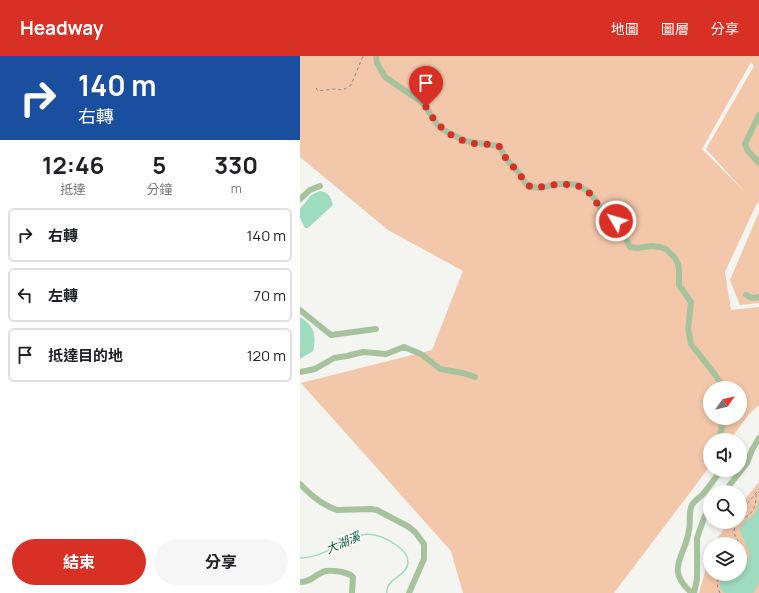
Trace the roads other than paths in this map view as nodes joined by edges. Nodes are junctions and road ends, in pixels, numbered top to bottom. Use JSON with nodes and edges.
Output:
{"nodes":[{"id":1,"x":376,"y":56,"type":"edge"},
{"id":2,"x":759,"y":115,"type":"edge"},
{"id":3,"x":759,"y":163,"type":"edge"},
{"id":4,"x":320,"y":186,"type":"dead end"},
{"id":5,"x":300,"y":199,"type":"edge"},
{"id":6,"x":746,"y":295,"type":"dead end"},
{"id":7,"x":759,"y":297,"type":"edge"},
{"id":8,"x":300,"y":310,"type":"edge"},
{"id":9,"x":376,"y":329,"type":"dead end"},
{"id":10,"x":300,"y":372,"type":"edge"},
{"id":11,"x":475,"y":377,"type":"dead end"},
{"id":12,"x":719,"y":381,"type":"edge"},
{"id":13,"x":759,"y":438,"type":"edge"},
{"id":14,"x":716,"y":477,"type":"edge"},
{"id":15,"x":300,"y":484,"type":"edge"},
{"id":16,"x":730,"y":485,"type":"edge"},
{"id":17,"x":703,"y":521,"type":"edge"},
{"id":18,"x":300,"y":582,"type":"edge"},
{"id":19,"x":352,"y":593,"type":"edge"},
{"id":20,"x":408,"y":593,"type":"edge"},
{"id":21,"x":693,"y":593,"type":"edge"}],
"edges":[{"from":1,"to":12,"type":"street"},
{"from":2,"to":3,"type":"street"},
{"from":4,"to":5,"type":"street"},
{"from":6,"to":7,"type":"street"},
{"from":8,"to":9,"type":"street"},
{"from":10,"to":11,"type":"street"},
{"from":13,"to":16,"type":"street"},
{"from":14,"to":21,"type":"street"},
{"from":15,"to":20,"type":"street"},
{"from":17,"to":21,"type":"street"},
{"from":18,"to":19,"type":"street"}]}
